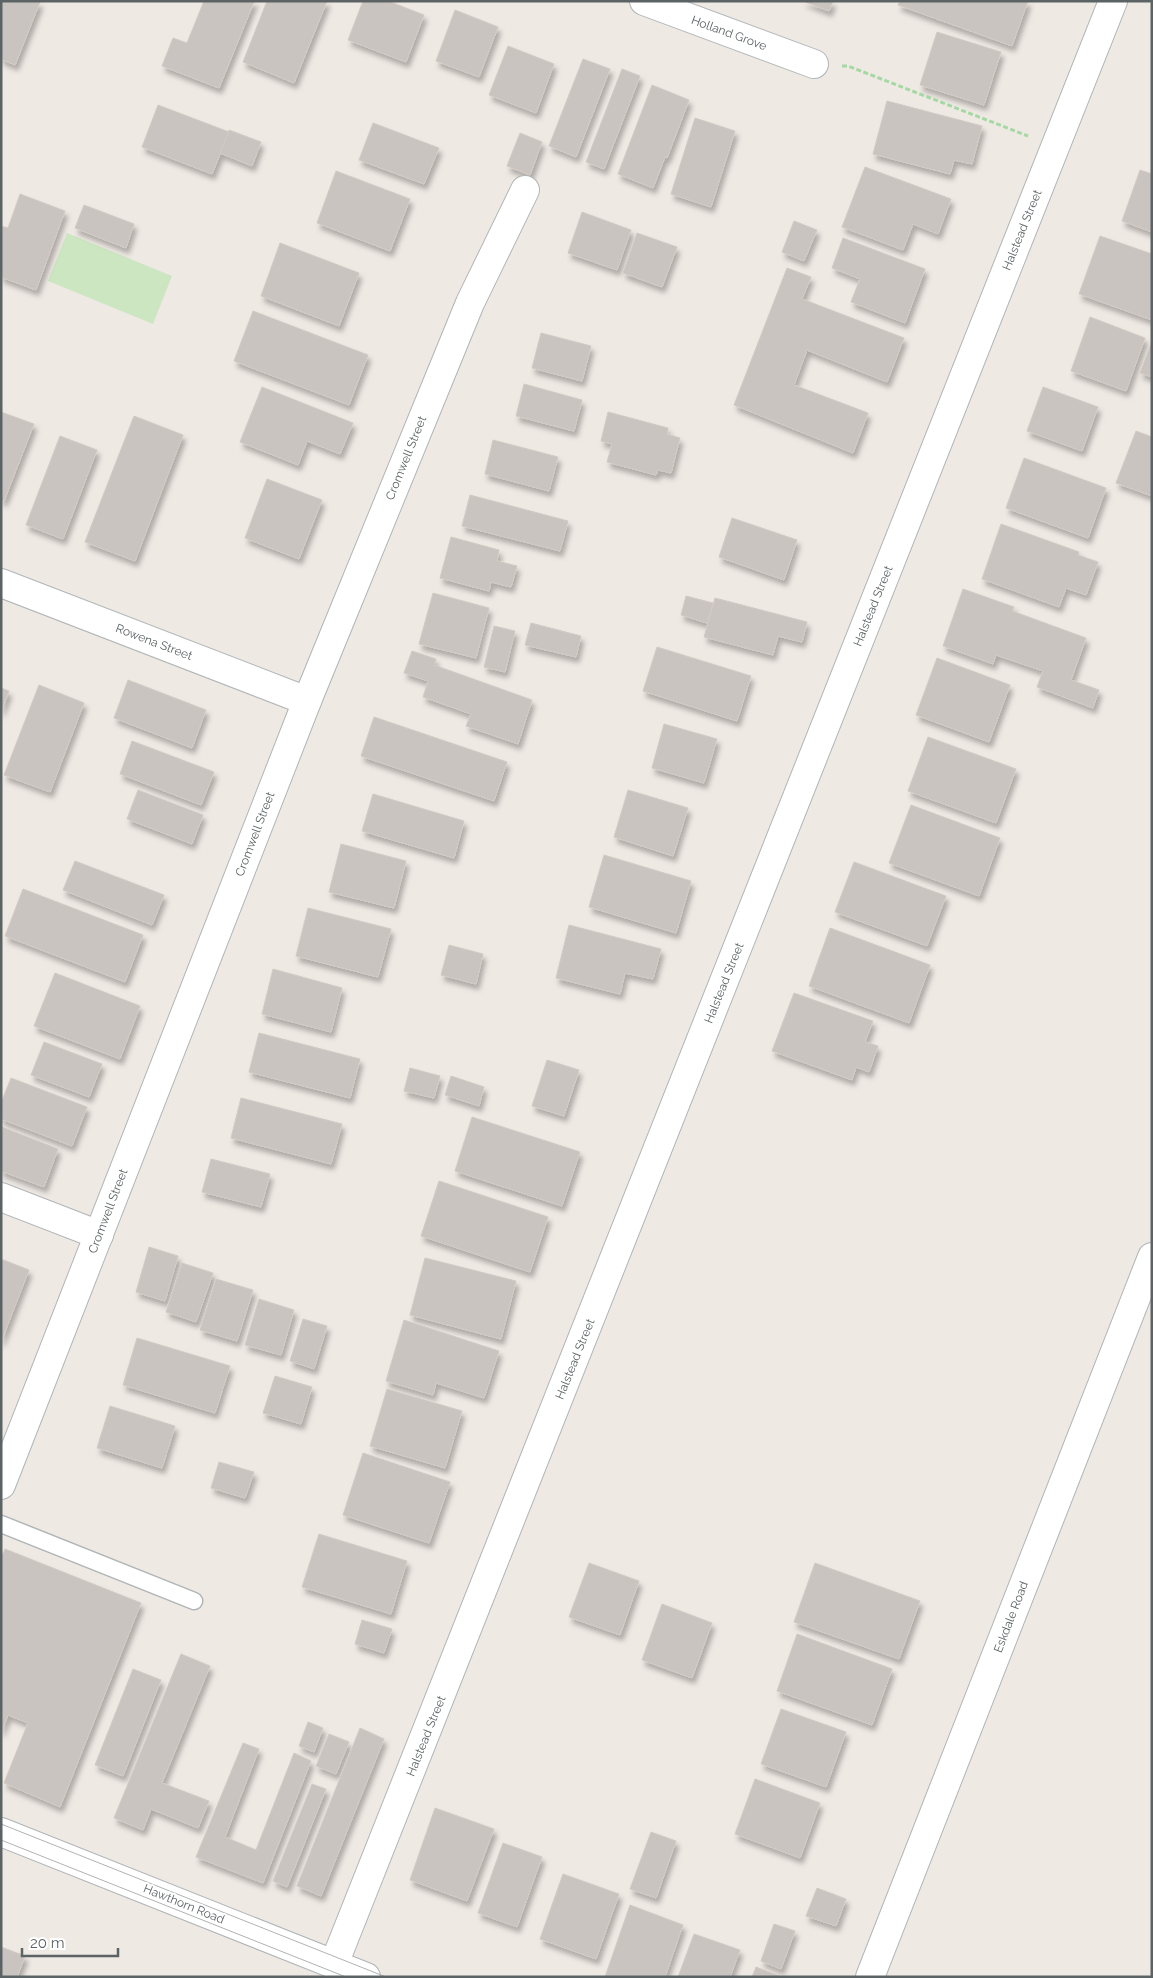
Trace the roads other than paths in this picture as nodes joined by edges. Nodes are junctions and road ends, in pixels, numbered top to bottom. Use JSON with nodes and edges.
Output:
{"nodes":[{"id":1,"x":644,"y":1,"type":"edge"},
{"id":2,"x":1113,"y":1,"type":"edge"},
{"id":3,"x":814,"y":64,"type":"road end"},
{"id":4,"x":525,"y":190,"type":"dead end"},
{"id":5,"x":1,"y":583,"type":"edge"},
{"id":6,"x":307,"y":700,"type":"junction"},
{"id":7,"x":1,"y":1197,"type":"edge"},
{"id":8,"x":99,"y":1235,"type":"junction"},
{"id":9,"x":1152,"y":1257,"type":"edge"},
{"id":10,"x":1,"y":1485,"type":"edge"},
{"id":11,"x":1,"y":1524,"type":"edge"},
{"id":12,"x":194,"y":1601,"type":"dead end"},
{"id":13,"x":1,"y":1832,"type":"edge"},
{"id":14,"x":334,"y":1964,"type":"junction"},
{"id":15,"x":362,"y":1976,"type":"edge"},
{"id":16,"x":870,"y":1977,"type":"edge"}],
"edges":[{"from":1,"to":3,"type":"street","name":"Holland Grove"},
{"from":2,"to":14,"type":"street","name":"Halstead Street"},
{"from":4,"to":6,"type":"street","name":"Cromwell Street"},
{"from":5,"to":6,"type":"street","name":"Rowena Street"},
{"from":6,"to":8,"type":"street","name":"Cromwell Street"},
{"from":7,"to":8,"type":"street"},
{"from":8,"to":10,"type":"street","name":"Cromwell Street"},
{"from":9,"to":16,"type":"street","name":"Eskdale Road"},
{"from":11,"to":12,"type":"lane"},
{"from":13,"to":14,"type":"street","name":"Hawthorn Road"},
{"from":14,"to":15,"type":"street","name":"Hawthorn Road"}]}
